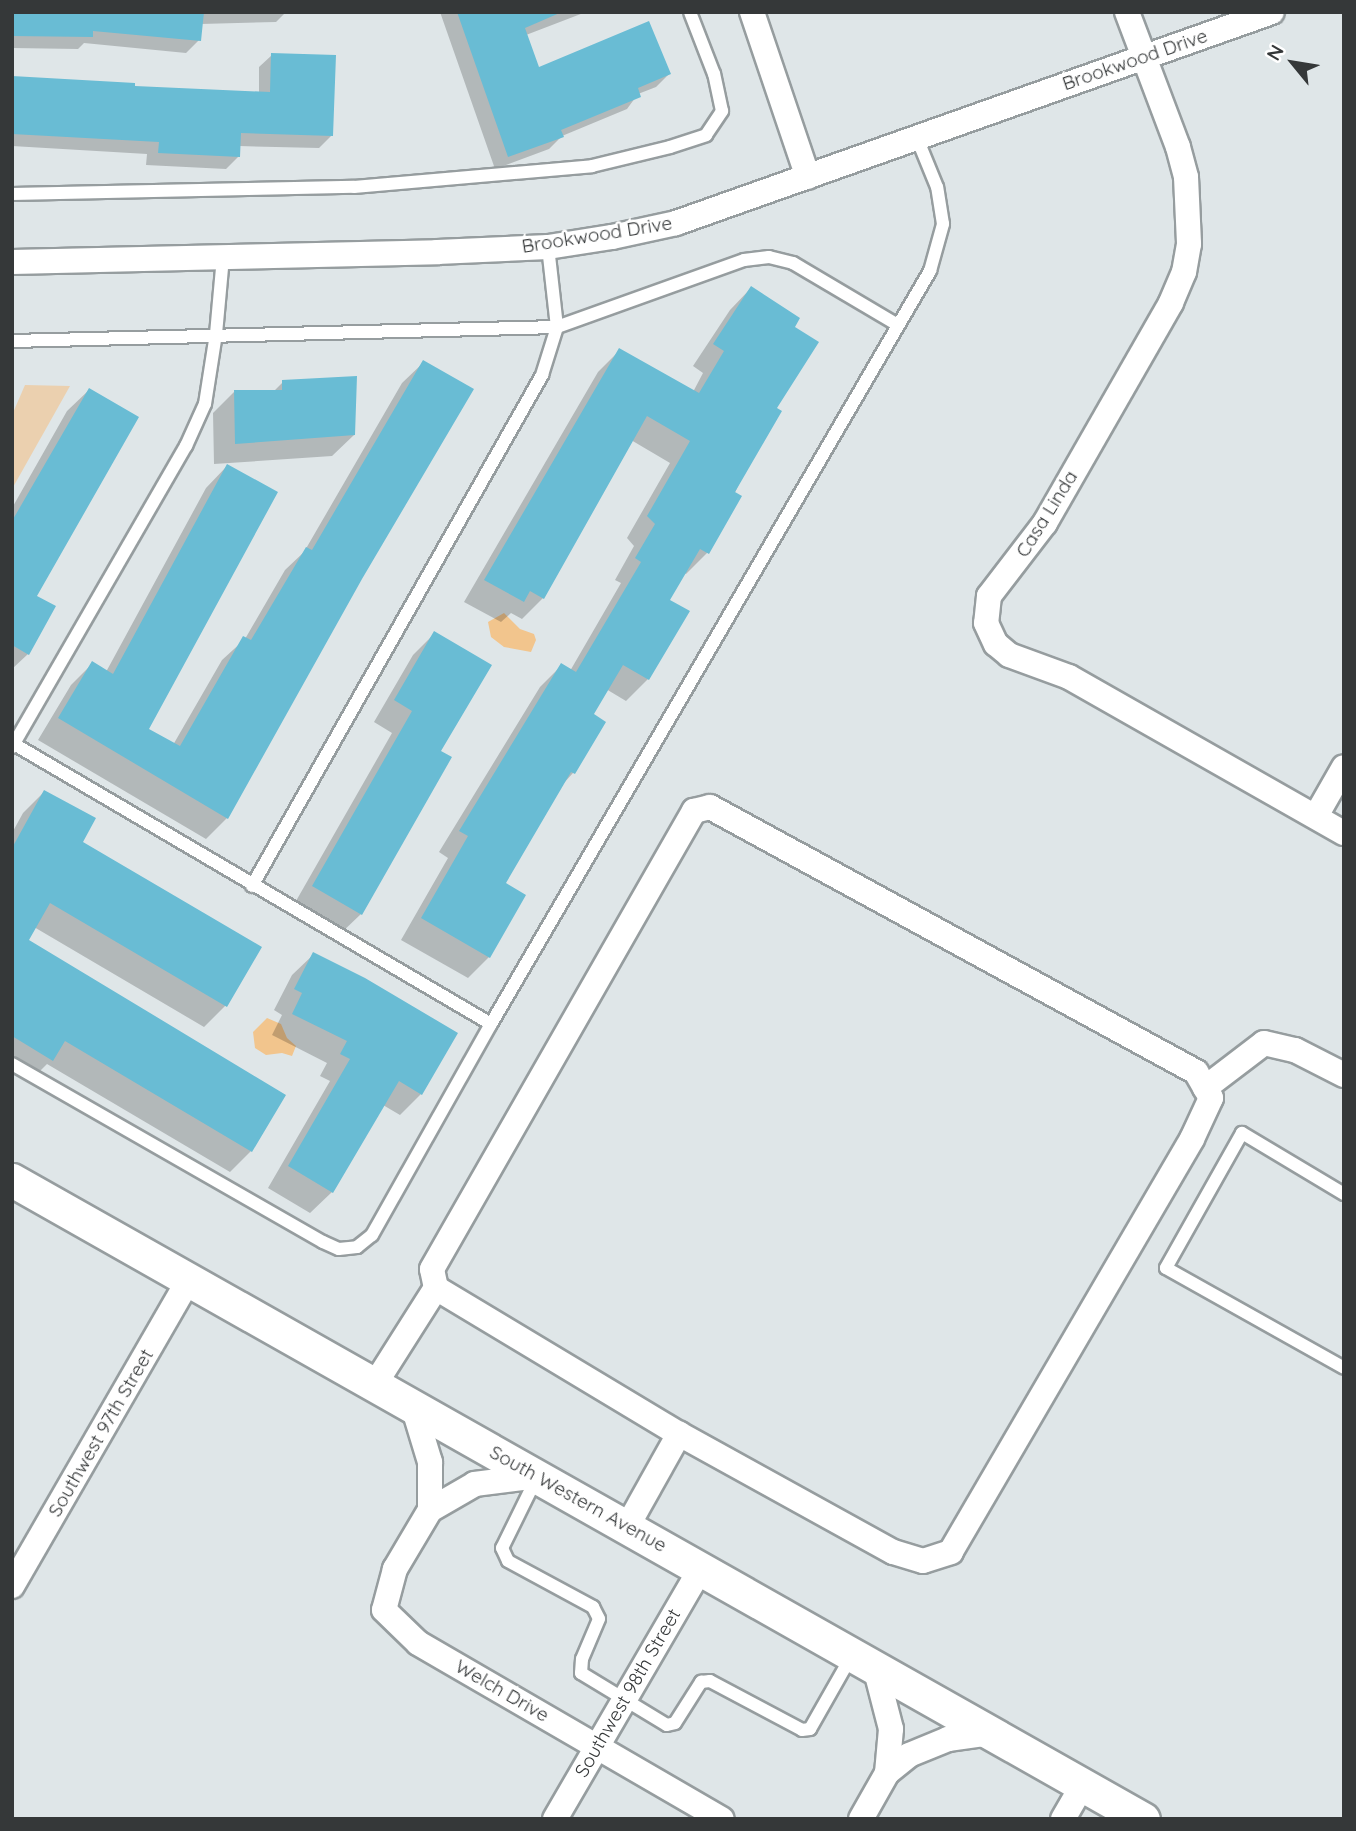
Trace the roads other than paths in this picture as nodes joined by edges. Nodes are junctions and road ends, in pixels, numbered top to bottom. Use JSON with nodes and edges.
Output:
{"nodes":[{"id":1,"x":690,"y":12,"type":"edge"},
{"id":2,"x":752,"y":12,"type":"edge"},
{"id":3,"x":1126,"y":12,"type":"edge"},
{"id":4,"x":1272,"y":12,"type":"edge"},
{"id":5,"x":1142,"y":56,"type":"junction"},
{"id":6,"x":917,"y":138,"type":"junction"},
{"id":7,"x":808,"y":177,"type":"junction"},
{"id":8,"x":12,"y":194,"type":"edge"},
{"id":9,"x":548,"y":247,"type":"junction"},
{"id":10,"x":223,"y":257,"type":"junction"},
{"id":11,"x":12,"y":262,"type":"edge"},
{"id":12,"x":898,"y":325,"type":"junction"},
{"id":13,"x":557,"y":327,"type":"junction"},
{"id":14,"x":216,"y":334,"type":"junction"},
{"id":15,"x":12,"y":341,"type":"edge"},
{"id":16,"x":13,"y":746,"type":"edge"},
{"id":17,"x":1344,"y":767,"type":"edge"},
{"id":18,"x":1315,"y":816,"type":"junction"},
{"id":19,"x":1344,"y":833,"type":"edge"},
{"id":20,"x":252,"y":886,"type":"junction"},
{"id":21,"x":491,"y":1024,"type":"junction"},
{"id":22,"x":12,"y":1064,"type":"edge"},
{"id":23,"x":1344,"y":1075,"type":"edge"},
{"id":24,"x":1206,"y":1088,"type":"junction"},
{"id":25,"x":12,"y":1180,"type":"edge"},
{"id":26,"x":1344,"y":1194,"type":"edge"},
{"id":27,"x":189,"y":1279,"type":"junction"},
{"id":28,"x":436,"y":1289,"type":"junction"},
{"id":29,"x":1344,"y":1368,"type":"edge"},
{"id":30,"x":375,"y":1384,"type":"junction"},
{"id":31,"x":413,"y":1406,"type":"junction"},
{"id":32,"x":679,"y":1434,"type":"junction"},
{"id":33,"x":538,"y":1476,"type":"junction"},
{"id":34,"x":430,"y":1510,"type":"junction"},
{"id":35,"x":627,"y":1527,"type":"junction"},
{"id":36,"x":701,"y":1568,"type":"junction"},
{"id":37,"x":12,"y":1586,"type":"edge"},
{"id":38,"x":864,"y":1660,"type":"junction"},
{"id":39,"x":624,"y":1699,"type":"junction"},
{"id":40,"x":991,"y":1733,"type":"junction"},
{"id":41,"x":597,"y":1746,"type":"junction"},
{"id":42,"x":887,"y":1773,"type":"junction"},
{"id":43,"x":1083,"y":1785,"type":"junction"},
{"id":44,"x":555,"y":1819,"type":"edge"},
{"id":45,"x":722,"y":1819,"type":"edge"},
{"id":46,"x":861,"y":1819,"type":"edge"},
{"id":47,"x":1063,"y":1819,"type":"edge"},
{"id":48,"x":1143,"y":1819,"type":"edge"}],
"edges":[{"from":1,"to":8,"type":"lane"},
{"from":2,"to":7,"type":"street"},
{"from":3,"to":5,"type":"street","name":"Casa Linda"},
{"from":4,"to":5,"type":"street","name":"Brookwood Drive"},
{"from":5,"to":6,"type":"street","name":"Brookwood Drive"},
{"from":5,"to":18,"type":"street","name":"Casa Linda"},
{"from":6,"to":7,"type":"street","name":"Brookwood Drive"},
{"from":6,"to":12,"type":"lane"},
{"from":7,"to":9,"type":"street","name":"Brookwood Drive"},
{"from":9,"to":10,"type":"street","name":"Brookwood Drive"},
{"from":9,"to":13,"type":"lane"},
{"from":10,"to":11,"type":"street","name":"Brookwood Drive"},
{"from":10,"to":14,"type":"lane"},
{"from":12,"to":13,"type":"lane"},
{"from":12,"to":21,"type":"lane"},
{"from":13,"to":14,"type":"lane"},
{"from":13,"to":20,"type":"lane"},
{"from":14,"to":15,"type":"lane"},
{"from":14,"to":16,"type":"lane"},
{"from":16,"to":20,"type":"lane"},
{"from":17,"to":18,"type":"street"},
{"from":18,"to":19,"type":"street","name":"Casa Linda"},
{"from":20,"to":21,"type":"lane"},
{"from":21,"to":22,"type":"lane"},
{"from":23,"to":24,"type":"street"},
{"from":24,"to":28,"type":"street"},
{"from":24,"to":32,"type":"street"},
{"from":25,"to":27,"type":"main road","name":"South Western Avenue"},
{"from":26,"to":29,"type":"lane"},
{"from":27,"to":30,"type":"main road","name":"South Western Avenue"},
{"from":27,"to":37,"type":"street","name":"Southwest 97th Street"},
{"from":28,"to":30,"type":"street"},
{"from":28,"to":32,"type":"street"},
{"from":30,"to":31,"type":"main road","name":"South Western Avenue"},
{"from":31,"to":33,"type":"main road","name":"South Western Avenue"},
{"from":31,"to":34,"type":"street"},
{"from":32,"to":35,"type":"street"},
{"from":33,"to":34,"type":"street","name":"Welch Drive"},
{"from":33,"to":35,"type":"main road","name":"South Western Avenue"},
{"from":33,"to":39,"type":"lane"},
{"from":34,"to":41,"type":"street","name":"Welch Drive"},
{"from":35,"to":36,"type":"main road","name":"South Western Avenue"},
{"from":36,"to":38,"type":"main road","name":"South Western Avenue"},
{"from":36,"to":39,"type":"street","name":"Southwest 98th Street"},
{"from":38,"to":39,"type":"lane"},
{"from":38,"to":40,"type":"main road","name":"South Western Avenue"},
{"from":38,"to":42,"type":"street"},
{"from":39,"to":41,"type":"street","name":"Southwest 98th Street"},
{"from":40,"to":42,"type":"street"},
{"from":40,"to":43,"type":"main road","name":"South Western Avenue"},
{"from":41,"to":44,"type":"street","name":"Southwest 98th Street"},
{"from":41,"to":45,"type":"street","name":"Welch Drive"},
{"from":42,"to":46,"type":"street"},
{"from":43,"to":47,"type":"street"},
{"from":43,"to":48,"type":"main road","name":"South Western Avenue"}]}
